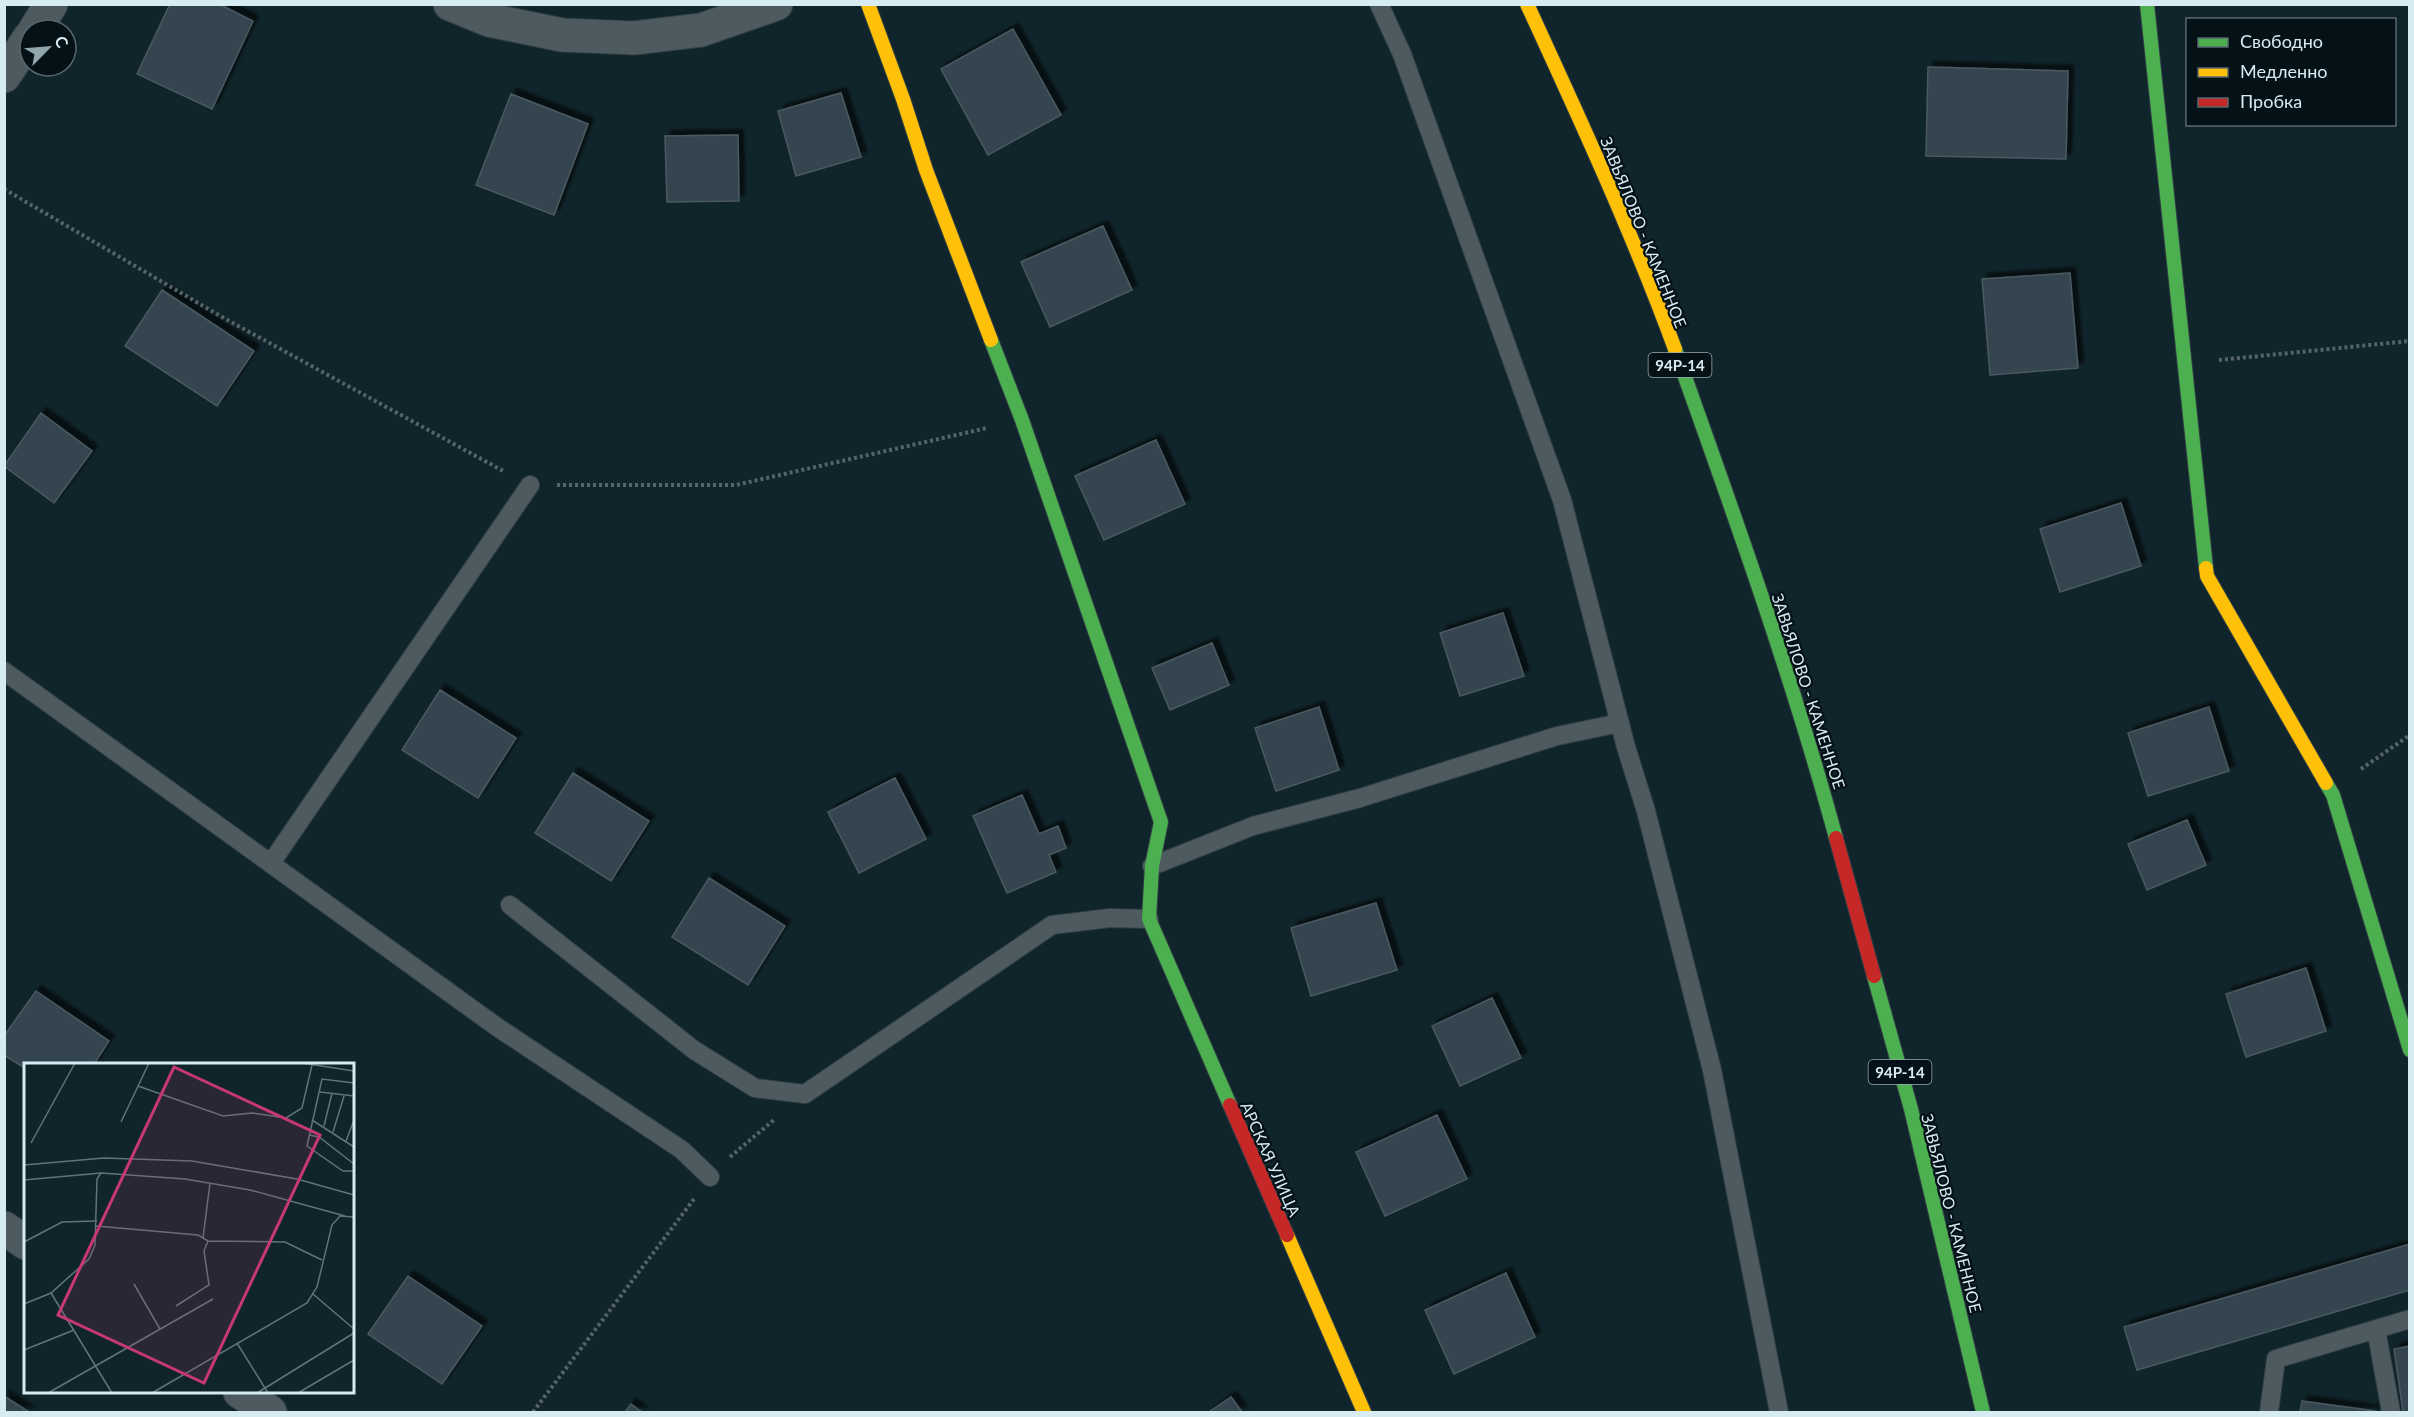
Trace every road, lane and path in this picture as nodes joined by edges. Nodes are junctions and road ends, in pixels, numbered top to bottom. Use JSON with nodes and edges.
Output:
{"nodes":[{"id":1,"x":51,"y":4,"type":"edge"},
{"id":2,"x":450,"y":4,"type":"edge"},
{"id":3,"x":776,"y":4,"type":"edge"},
{"id":4,"x":868,"y":4,"type":"edge"},
{"id":5,"x":1379,"y":4,"type":"edge"},
{"id":6,"x":1527,"y":4,"type":"edge"},
{"id":7,"x":2147,"y":4,"type":"edge"},
{"id":8,"x":42,"y":18,"type":"edge"},
{"id":9,"x":18,"y":55,"type":"edge"},
{"id":10,"x":4,"y":76,"type":"edge"},
{"id":11,"x":4,"y":189,"type":"edge"},
{"id":12,"x":2409,"y":341,"type":"edge"},
{"id":13,"x":2185,"y":364,"type":"junction"},
{"id":14,"x":1023,"y":420,"type":"junction"},
{"id":15,"x":530,"y":486,"type":"junction"},
{"id":16,"x":4,"y":671,"type":"edge"},
{"id":17,"x":1620,"y":723,"type":"junction"},
{"id":18,"x":2409,"y":735,"type":"edge"},
{"id":19,"x":2330,"y":791,"type":"junction"},
{"id":20,"x":271,"y":863,"type":"junction"},
{"id":21,"x":1152,"y":866,"type":"junction"},
{"id":22,"x":510,"y":905,"type":"dead end"},
{"id":23,"x":1149,"y":919,"type":"junction"},
{"id":24,"x":2409,"y":1050,"type":"edge"},
{"id":25,"x":805,"y":1094,"type":"junction"},
{"id":26,"x":710,"y":1177,"type":"junction"},
{"id":27,"x":4,"y":1228,"type":"edge"},
{"id":28,"x":24,"y":1242,"type":"edge"},
{"id":29,"x":2409,"y":1319,"type":"edge"},
{"id":30,"x":2376,"y":1329,"type":"junction"},
{"id":31,"x":241,"y":1393,"type":"edge"},
{"id":32,"x":270,"y":1413,"type":"edge"},
{"id":33,"x":533,"y":1413,"type":"edge"},
{"id":34,"x":1364,"y":1413,"type":"edge"},
{"id":35,"x":1779,"y":1413,"type":"edge"},
{"id":36,"x":1983,"y":1413,"type":"edge"},
{"id":37,"x":2269,"y":1413,"type":"edge"},
{"id":38,"x":2391,"y":1413,"type":"edge"}],
"edges":[{"from":1,"to":8,"type":"street"},
{"from":2,"to":3,"type":"street"},
{"from":4,"to":14,"type":"street"},
{"from":5,"to":17,"type":"lane"},
{"from":6,"to":36,"type":"street","name":"ЗАВЬЯЛОВО - КАМЕННОЕ","number":"94Р-14"},
{"from":7,"to":13,"type":"street"},
{"from":9,"to":10,"type":"street"},
{"from":11,"to":15,"type":"path"},
{"from":12,"to":13,"type":"path"},
{"from":13,"to":19,"type":"street"},
{"from":14,"to":15,"type":"path"},
{"from":14,"to":21,"type":"street"},
{"from":15,"to":20,"type":"lane"},
{"from":16,"to":20,"type":"lane"},
{"from":17,"to":21,"type":"lane"},
{"from":17,"to":35,"type":"lane"},
{"from":18,"to":19,"type":"path"},
{"from":19,"to":24,"type":"street"},
{"from":20,"to":26,"type":"lane"},
{"from":21,"to":23,"type":"street"},
{"from":22,"to":25,"type":"lane"},
{"from":23,"to":25,"type":"lane"},
{"from":23,"to":34,"type":"street","name":"АРСКАЯ УЛИЦА"},
{"from":25,"to":26,"type":"path"},
{"from":26,"to":33,"type":"path"},
{"from":27,"to":28,"type":"street"},
{"from":29,"to":30,"type":"lane"},
{"from":30,"to":37,"type":"lane"},
{"from":30,"to":38,"type":"lane"},
{"from":31,"to":32,"type":"street"}]}
